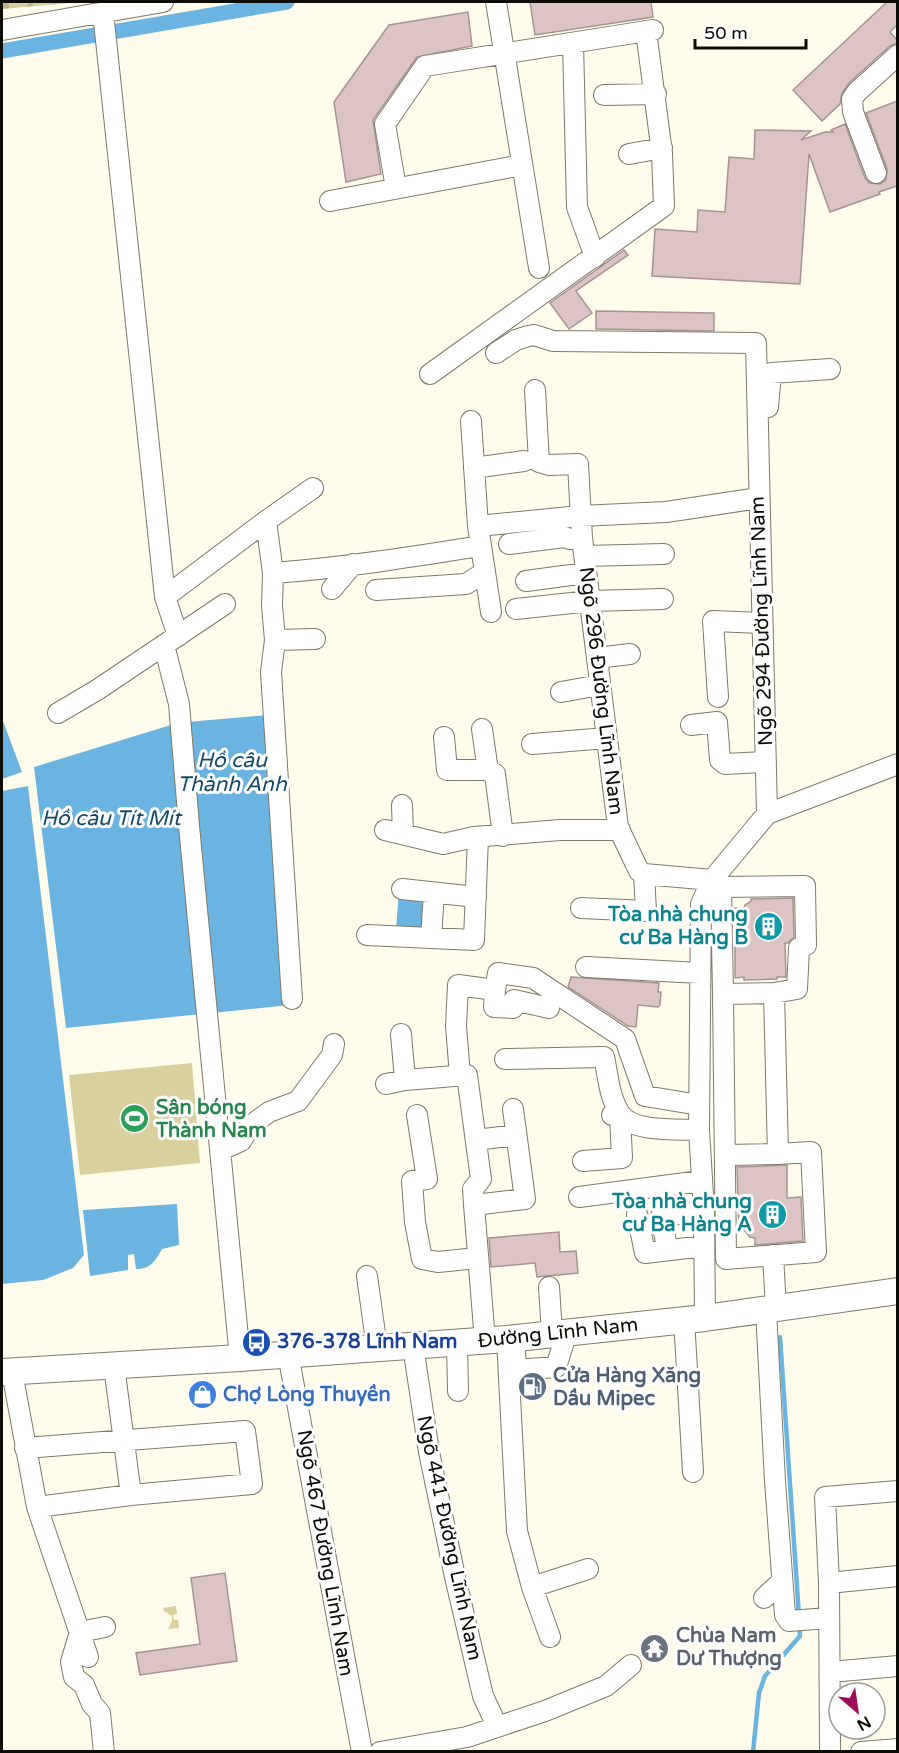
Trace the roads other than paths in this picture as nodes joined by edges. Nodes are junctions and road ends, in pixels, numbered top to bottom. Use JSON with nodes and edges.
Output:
{"nodes":[{"id":1,"x":163,"y":2,"type":"edge"},
{"id":2,"x":496,"y":2,"type":"edge"},
{"id":3,"x":104,"y":15,"type":"junction"},
{"id":4,"x":2,"y":30,"type":"edge"},
{"id":5,"x":573,"y":43,"type":"junction"},
{"id":6,"x":504,"y":54,"type":"junction"},
{"id":7,"x":897,"y":55,"type":"edge"},
{"id":8,"x":656,"y":94,"type":"junction"},
{"id":9,"x":604,"y":95,"type":"dead end"},
{"id":10,"x":662,"y":148,"type":"junction"},
{"id":11,"x":629,"y":154,"type":"dead end"},
{"id":12,"x":522,"y":165,"type":"junction"},
{"id":13,"x":876,"y":173,"type":"dead end"},
{"id":14,"x":396,"y":188,"type":"junction"},
{"id":15,"x":330,"y":201,"type":"dead end"},
{"id":16,"x":595,"y":257,"type":"junction"},
{"id":17,"x":539,"y":268,"type":"dead end"},
{"id":18,"x":513,"y":313,"type":"junction"},
{"id":19,"x":528,"y":336,"type":"junction"},
{"id":20,"x":496,"y":353,"type":"dead end"},
{"id":21,"x":830,"y":369,"type":"dead end"},
{"id":22,"x":430,"y":374,"type":"dead end"},
{"id":23,"x":535,"y":390,"type":"dead end"},
{"id":24,"x":471,"y":421,"type":"dead end"},
{"id":25,"x":758,"y":459,"type":"junction"},
{"id":26,"x":524,"y":461,"type":"dead end"},
{"id":27,"x":474,"y":468,"type":"junction"},
{"id":28,"x":313,"y":488,"type":"dead end"},
{"id":29,"x":759,"y":498,"type":"junction"},
{"id":30,"x":580,"y":516,"type":"junction"},
{"id":31,"x":266,"y":521,"type":"junction"},
{"id":32,"x":479,"y":536,"type":"junction"},
{"id":33,"x":509,"y":546,"type":"dead end"},
{"id":34,"x":581,"y":551,"type":"junction"},
{"id":35,"x":664,"y":554,"type":"dead end"},
{"id":36,"x":353,"y":564,"type":"junction"},
{"id":37,"x":485,"y":572,"type":"junction"},
{"id":38,"x":273,"y":573,"type":"junction"},
{"id":39,"x":526,"y":581,"type":"dead end"},
{"id":40,"x":332,"y":589,"type":"dead end"},
{"id":41,"x":376,"y":590,"type":"dead end"},
{"id":42,"x":165,"y":597,"type":"junction"},
{"id":43,"x":663,"y":599,"type":"dead end"},
{"id":44,"x":590,"y":601,"type":"junction"},
{"id":45,"x":225,"y":604,"type":"dead end"},
{"id":46,"x":516,"y":609,"type":"dead end"},
{"id":47,"x":491,"y":612,"type":"dead end"},
{"id":48,"x":762,"y":623,"type":"junction"},
{"id":49,"x":315,"y":639,"type":"dead end"},
{"id":50,"x":275,"y":640,"type":"junction"},
{"id":51,"x":171,"y":641,"type":"junction"},
{"id":52,"x":630,"y":654,"type":"dead end"},
{"id":53,"x":597,"y":658,"type":"junction"},
{"id":54,"x":600,"y":685,"type":"junction"},
{"id":55,"x":561,"y":692,"type":"dead end"},
{"id":56,"x":718,"y":697,"type":"dead end"},
{"id":57,"x":58,"y":713,"type":"dead end"},
{"id":58,"x":691,"y":725,"type":"dead end"},
{"id":59,"x":482,"y":729,"type":"dead end"},
{"id":60,"x":444,"y":737,"type":"dead end"},
{"id":61,"x":607,"y":738,"type":"junction"},
{"id":62,"x":532,"y":744,"type":"dead end"},
{"id":63,"x":766,"y":762,"type":"junction"},
{"id":64,"x":897,"y":764,"type":"edge"},
{"id":65,"x":488,"y":771,"type":"junction"},
{"id":66,"x":402,"y":805,"type":"dead end"},
{"id":67,"x":767,"y":814,"type":"junction"},
{"id":68,"x":620,"y":830,"type":"junction"},
{"id":69,"x":503,"y":836,"type":"junction"},
{"id":70,"x":478,"y":837,"type":"junction"},
{"id":71,"x":644,"y":874,"type":"junction"},
{"id":72,"x":712,"y":880,"type":"junction"},
{"id":73,"x":402,"y":889,"type":"dead end"},
{"id":74,"x":434,"y":893,"type":"junction"},
{"id":75,"x":476,"y":897,"type":"junction"},
{"id":76,"x":581,"y":908,"type":"dead end"},
{"id":77,"x":367,"y":935,"type":"dead end"},
{"id":78,"x":431,"y":938,"type":"junction"},
{"id":79,"x":586,"y":967,"type":"dead end"},
{"id":80,"x":700,"y":973,"type":"junction"},
{"id":81,"x":495,"y":990,"type":"junction"},
{"id":82,"x":774,"y":993,"type":"junction"},
{"id":83,"x":723,"y":994,"type":"junction"},
{"id":84,"x":292,"y":999,"type":"dead end"},
{"id":85,"x":549,"y":1008,"type":"dead end"},
{"id":86,"x":400,"y":1034,"type":"dead end"},
{"id":87,"x":334,"y":1044,"type":"dead end"},
{"id":88,"x":505,"y":1059,"type":"dead end"},
{"id":89,"x":460,"y":1076,"type":"junction"},
{"id":90,"x":405,"y":1080,"type":"junction"},
{"id":91,"x":386,"y":1084,"type":"dead end"},
{"id":92,"x":699,"y":1105,"type":"junction"},
{"id":93,"x":513,"y":1109,"type":"dead end"},
{"id":94,"x":417,"y":1115,"type":"dead end"},
{"id":95,"x":614,"y":1115,"type":"junction"},
{"id":96,"x":699,"y":1130,"type":"junction"},
{"id":97,"x":516,"y":1135,"type":"junction"},
{"id":98,"x":476,"y":1140,"type":"junction"},
{"id":99,"x":221,"y":1150,"type":"junction"},
{"id":100,"x":778,"y":1154,"type":"junction"},
{"id":101,"x":726,"y":1155,"type":"junction"},
{"id":102,"x":583,"y":1161,"type":"dead end"},
{"id":103,"x":701,"y":1181,"type":"junction"},
{"id":104,"x":579,"y":1197,"type":"dead end"},
{"id":105,"x":474,"y":1205,"type":"junction"},
{"id":106,"x":704,"y":1211,"type":"junction"},
{"id":107,"x":637,"y":1214,"type":"dead end"},
{"id":108,"x":666,"y":1242,"type":"dead end"},
{"id":109,"x":704,"y":1246,"type":"junction"},
{"id":110,"x":773,"y":1256,"type":"junction"},
{"id":111,"x":477,"y":1258,"type":"junction"},
{"id":112,"x":368,"y":1276,"type":"dead end"},
{"id":113,"x":549,"y":1287,"type":"dead end"},
{"id":114,"x":897,"y":1292,"type":"edge"},
{"id":115,"x":771,"y":1309,"type":"junction"},
{"id":116,"x":695,"y":1318,"type":"junction"},
{"id":117,"x":559,"y":1333,"type":"junction"},
{"id":118,"x":502,"y":1339,"type":"junction"},
{"id":119,"x":457,"y":1343,"type":"junction"},
{"id":120,"x":413,"y":1346,"type":"junction"},
{"id":121,"x":377,"y":1348,"type":"junction"},
{"id":122,"x":288,"y":1354,"type":"junction"},
{"id":123,"x":240,"y":1358,"type":"junction"},
{"id":124,"x":114,"y":1366,"type":"junction"},
{"id":125,"x":7,"y":1372,"type":"edge"},
{"id":126,"x":458,"y":1390,"type":"dead end"},
{"id":127,"x":124,"y":1440,"type":"junction"},
{"id":128,"x":25,"y":1448,"type":"junction"},
{"id":129,"x":693,"y":1472,"type":"dead end"},
{"id":130,"x":897,"y":1491,"type":"edge"},
{"id":131,"x":131,"y":1495,"type":"junction"},
{"id":132,"x":37,"y":1507,"type":"junction"},
{"id":133,"x":588,"y":1569,"type":"dead end"},
{"id":134,"x":897,"y":1576,"type":"edge"},
{"id":135,"x":782,"y":1581,"type":"junction"},
{"id":136,"x":830,"y":1582,"type":"junction"},
{"id":137,"x":532,"y":1587,"type":"junction"},
{"id":138,"x":764,"y":1598,"type":"dead end"},
{"id":139,"x":820,"y":1618,"type":"junction"},
{"id":140,"x":105,"y":1627,"type":"dead end"},
{"id":141,"x":80,"y":1632,"type":"junction"},
{"id":142,"x":550,"y":1637,"type":"dead end"},
{"id":143,"x":88,"y":1657,"type":"dead end"},
{"id":144,"x":631,"y":1665,"type":"dead end"},
{"id":145,"x":897,"y":1666,"type":"edge"},
{"id":146,"x":830,"y":1672,"type":"junction"},
{"id":147,"x":497,"y":1726,"type":"junction"},
{"id":148,"x":434,"y":1747,"type":"edge"},
{"id":149,"x":897,"y":1749,"type":"edge"},
{"id":150,"x":104,"y":1752,"type":"edge"},
{"id":151,"x":362,"y":1752,"type":"edge"},
{"id":152,"x":380,"y":1752,"type":"edge"},
{"id":153,"x":830,"y":1752,"type":"edge"},
{"id":154,"x":861,"y":1752,"type":"edge"}],
"edges":[{"from":1,"to":3,"type":"street"},
{"from":2,"to":6,"type":"street"},
{"from":3,"to":4,"type":"street"},
{"from":3,"to":42,"type":"street"},
{"from":5,"to":6,"type":"street"},
{"from":5,"to":8,"type":"street"},
{"from":5,"to":16,"type":"street"},
{"from":6,"to":12,"type":"street"},
{"from":6,"to":14,"type":"street"},
{"from":7,"to":13,"type":"street"},
{"from":8,"to":9,"type":"street"},
{"from":8,"to":10,"type":"street"},
{"from":10,"to":11,"type":"street"},
{"from":10,"to":16,"type":"street"},
{"from":12,"to":14,"type":"street"},
{"from":12,"to":17,"type":"street"},
{"from":14,"to":15,"type":"street"},
{"from":16,"to":18,"type":"street"},
{"from":18,"to":19,"type":"street"},
{"from":18,"to":22,"type":"street"},
{"from":19,"to":20,"type":"street"},
{"from":19,"to":25,"type":"street","name":"Ngõ 294 Đường Lĩnh Nam"},
{"from":21,"to":25,"type":"street"},
{"from":23,"to":30,"type":"street","name":"Ngõ 296 Đường Lĩnh Nam"},
{"from":24,"to":27,"type":"street"},
{"from":25,"to":29,"type":"street","name":"Ngõ 294 Đường Lĩnh Nam"},
{"from":26,"to":27,"type":"street"},
{"from":27,"to":32,"type":"street"},
{"from":28,"to":31,"type":"street"},
{"from":29,"to":30,"type":"street"},
{"from":29,"to":48,"type":"street","name":"Ngõ 294 Đường Lĩnh Nam"},
{"from":30,"to":32,"type":"street"},
{"from":30,"to":34,"type":"street","name":"Ngõ 296 Đường Lĩnh Nam"},
{"from":31,"to":38,"type":"street"},
{"from":31,"to":42,"type":"street"},
{"from":32,"to":36,"type":"street"},
{"from":32,"to":37,"type":"street"},
{"from":33,"to":34,"type":"street"},
{"from":34,"to":35,"type":"street"},
{"from":34,"to":39,"type":"street"},
{"from":34,"to":44,"type":"street","name":"Ngõ 296 Đường Lĩnh Nam"},
{"from":36,"to":38,"type":"street"},
{"from":36,"to":40,"type":"street"},
{"from":37,"to":41,"type":"street"},
{"from":37,"to":47,"type":"street"},
{"from":38,"to":50,"type":"street"},
{"from":42,"to":51,"type":"street"},
{"from":43,"to":44,"type":"street"},
{"from":44,"to":46,"type":"street"},
{"from":44,"to":53,"type":"street","name":"Ngõ 296 Đường Lĩnh Nam"},
{"from":45,"to":51,"type":"street"},
{"from":48,"to":56,"type":"street"},
{"from":48,"to":63,"type":"street","name":"Ngõ 294 Đường Lĩnh Nam"},
{"from":49,"to":50,"type":"street"},
{"from":50,"to":84,"type":"street"},
{"from":51,"to":57,"type":"street"},
{"from":51,"to":99,"type":"street"},
{"from":52,"to":53,"type":"street"},
{"from":53,"to":54,"type":"street","name":"Ngõ 296 Đường Lĩnh Nam"},
{"from":54,"to":55,"type":"street"},
{"from":54,"to":61,"type":"street","name":"Ngõ 296 Đường Lĩnh Nam"},
{"from":58,"to":63,"type":"street"},
{"from":59,"to":65,"type":"street"},
{"from":60,"to":65,"type":"street"},
{"from":61,"to":62,"type":"street"},
{"from":61,"to":68,"type":"street","name":"Ngõ 296 Đường Lĩnh Nam"},
{"from":63,"to":67,"type":"street","name":"Ngõ 294 Đường Lĩnh Nam"},
{"from":64,"to":67,"type":"street"},
{"from":65,"to":69,"type":"street"},
{"from":66,"to":70,"type":"street"},
{"from":67,"to":72,"type":"street"},
{"from":68,"to":69,"type":"street"},
{"from":68,"to":71,"type":"street","name":"Ngõ 296 Đường Lĩnh Nam"},
{"from":69,"to":70,"type":"street"},
{"from":70,"to":75,"type":"street"},
{"from":71,"to":72,"type":"street"},
{"from":71,"to":76,"type":"street"},
{"from":72,"to":80,"type":"street"},
{"from":73,"to":74,"type":"street"},
{"from":74,"to":75,"type":"street"},
{"from":74,"to":78,"type":"street"},
{"from":75,"to":78,"type":"street"},
{"from":77,"to":78,"type":"street"},
{"from":79,"to":80,"type":"street"},
{"from":80,"to":92,"type":"street"},
{"from":81,"to":85,"type":"street"},
{"from":81,"to":89,"type":"street"},
{"from":81,"to":92,"type":"street"},
{"from":82,"to":83,"type":"street"},
{"from":82,"to":83,"type":"street"},
{"from":82,"to":100,"type":"street"},
{"from":83,"to":101,"type":"street"},
{"from":86,"to":90,"type":"street"},
{"from":87,"to":99,"type":"street"},
{"from":88,"to":95,"type":"street"},
{"from":89,"to":90,"type":"street"},
{"from":89,"to":98,"type":"street"},
{"from":90,"to":91,"type":"street"},
{"from":92,"to":96,"type":"street"},
{"from":93,"to":97,"type":"street"},
{"from":94,"to":111,"type":"street"},
{"from":95,"to":96,"type":"street"},
{"from":95,"to":102,"type":"street"},
{"from":96,"to":103,"type":"street"},
{"from":97,"to":98,"type":"street"},
{"from":97,"to":105,"type":"street"},
{"from":98,"to":105,"type":"street"},
{"from":99,"to":123,"type":"street"},
{"from":100,"to":101,"type":"street"},
{"from":100,"to":110,"type":"street"},
{"from":101,"to":110,"type":"street"},
{"from":103,"to":104,"type":"street"},
{"from":103,"to":106,"type":"street"},
{"from":105,"to":111,"type":"street"},
{"from":106,"to":108,"type":"street"},
{"from":106,"to":109,"type":"street"},
{"from":107,"to":109,"type":"street"},
{"from":109,"to":116,"type":"street"},
{"from":110,"to":115,"type":"street"},
{"from":111,"to":118,"type":"street"},
{"from":112,"to":121,"type":"street"},
{"from":113,"to":117,"type":"street"},
{"from":114,"to":115,"type":"main road","name":"Đường Lĩnh Nam"},
{"from":115,"to":116,"type":"main road","name":"Đường Lĩnh Nam"},
{"from":115,"to":135,"type":"street"},
{"from":116,"to":117,"type":"main road","name":"Đường Lĩnh Nam"},
{"from":116,"to":129,"type":"street"},
{"from":117,"to":118,"type":"main road","name":"Đường Lĩnh Nam"},
{"from":117,"to":118,"type":"street"},
{"from":118,"to":119,"type":"main road","name":"Đường Lĩnh Nam"},
{"from":118,"to":137,"type":"street"},
{"from":119,"to":120,"type":"main road","name":"Đường Lĩnh Nam"},
{"from":119,"to":126,"type":"street"},
{"from":120,"to":121,"type":"main road","name":"Đường Lĩnh Nam"},
{"from":120,"to":147,"type":"street","name":"Ngõ 441 Đường Lĩnh Nam"},
{"from":121,"to":122,"type":"main road","name":"Đường Lĩnh Nam"},
{"from":122,"to":123,"type":"main road","name":"Đường Lĩnh Nam"},
{"from":122,"to":151,"type":"street","name":"Ngõ 467 Đường Lĩnh Nam"},
{"from":123,"to":124,"type":"main road","name":"Đường Lĩnh Nam"},
{"from":124,"to":125,"type":"main road","name":"Đường Lĩnh Nam"},
{"from":124,"to":127,"type":"street"},
{"from":125,"to":128,"type":"street"},
{"from":127,"to":128,"type":"street"},
{"from":127,"to":131,"type":"street"},
{"from":127,"to":131,"type":"street"},
{"from":128,"to":132,"type":"street"},
{"from":130,"to":136,"type":"street"},
{"from":131,"to":132,"type":"street"},
{"from":132,"to":141,"type":"street"},
{"from":133,"to":137,"type":"street"},
{"from":134,"to":136,"type":"street"},
{"from":135,"to":138,"type":"street"},
{"from":135,"to":139,"type":"street"},
{"from":136,"to":139,"type":"street"},
{"from":137,"to":142,"type":"street"},
{"from":139,"to":146,"type":"street"},
{"from":140,"to":141,"type":"street"},
{"from":141,"to":143,"type":"street"},
{"from":141,"to":150,"type":"street"},
{"from":144,"to":147,"type":"street"},
{"from":145,"to":146,"type":"street"},
{"from":146,"to":153,"type":"street"},
{"from":147,"to":148,"type":"street"},
{"from":148,"to":152,"type":"street"},
{"from":149,"to":154,"type":"street"}]}
